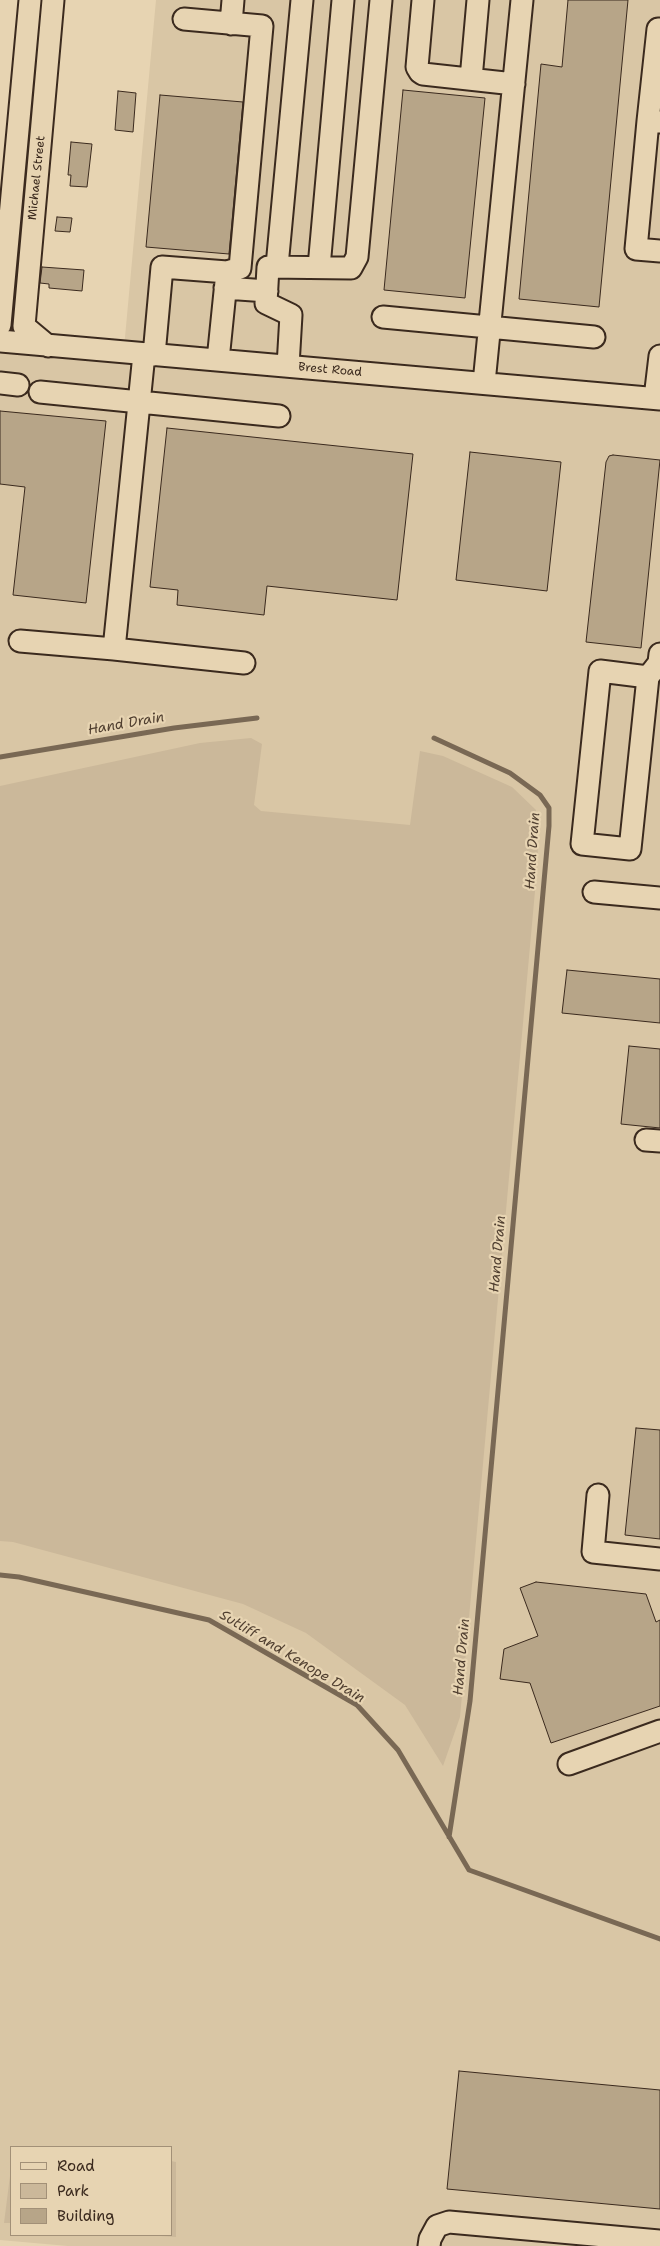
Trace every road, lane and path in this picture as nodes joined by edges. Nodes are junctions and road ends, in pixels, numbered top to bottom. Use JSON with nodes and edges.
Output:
{"nodes":[{"id":1,"x":30,"y":0,"type":"edge"},
{"id":2,"x":53,"y":0,"type":"edge"},
{"id":3,"x":234,"y":0,"type":"edge"},
{"id":4,"x":302,"y":0,"type":"edge"},
{"id":5,"x":343,"y":0,"type":"edge"},
{"id":6,"x":381,"y":0,"type":"edge"},
{"id":7,"x":423,"y":0,"type":"edge"},
{"id":8,"x":478,"y":0,"type":"edge"},
{"id":9,"x":522,"y":0,"type":"edge"},
{"id":10,"x":184,"y":19,"type":"dead end"},
{"id":11,"x":231,"y":24,"type":"junction"},
{"id":12,"x":660,"y":29,"type":"edge"},
{"id":13,"x":471,"y":80,"type":"junction"},
{"id":14,"x":514,"y":84,"type":"junction"},
{"id":15,"x":654,"y":121,"type":"edge"},
{"id":16,"x":660,"y":251,"type":"edge"},
{"id":17,"x":277,"y":266,"type":"junction"},
{"id":18,"x":319,"y":267,"type":"junction"},
{"id":19,"x":226,"y":280,"type":"junction"},
{"id":20,"x":267,"y":291,"type":"junction"},
{"id":21,"x":383,"y":317,"type":"dead end"},
{"id":22,"x":0,"y":325,"type":"edge"},
{"id":23,"x":490,"y":327,"type":"junction"},
{"id":24,"x":594,"y":337,"type":"dead end"},
{"id":25,"x":0,"y":341,"type":"edge"},
{"id":26,"x":48,"y":346,"type":"junction"},
{"id":27,"x":149,"y":354,"type":"junction"},
{"id":28,"x":660,"y":356,"type":"edge"},
{"id":29,"x":218,"y":360,"type":"junction"},
{"id":30,"x":288,"y":366,"type":"junction"},
{"id":31,"x":484,"y":384,"type":"junction"},
{"id":32,"x":40,"y":392,"type":"dead end"},
{"id":33,"x":658,"y":398,"type":"edge"},
{"id":34,"x":139,"y":402,"type":"junction"},
{"id":35,"x":279,"y":416,"type":"dead end"},
{"id":36,"x":20,"y":640,"type":"dead end"},
{"id":37,"x":114,"y":649,"type":"junction"},
{"id":38,"x":660,"y":654,"type":"edge"},
{"id":39,"x":244,"y":663,"type":"dead end"},
{"id":40,"x":648,"y":676,"type":"junction"},
{"id":41,"x":594,"y":892,"type":"dead end"},
{"id":42,"x":660,"y":898,"type":"edge"},
{"id":43,"x":598,"y":1495,"type":"dead end"},
{"id":44,"x":660,"y":1559,"type":"edge"},
{"id":45,"x":660,"y":1731,"type":"edge"},
{"id":46,"x":569,"y":1764,"type":"dead end"},
{"id":47,"x":660,"y":2240,"type":"edge"},
{"id":48,"x":429,"y":2246,"type":"edge"}],
"edges":[{"from":1,"to":22,"type":"street","name":"Michael Street"},
{"from":2,"to":26,"type":"street","name":"Michael Street"},
{"from":3,"to":11,"type":"street"},
{"from":4,"to":17,"type":"street"},
{"from":5,"to":18,"type":"street"},
{"from":6,"to":18,"type":"street"},
{"from":7,"to":13,"type":"street"},
{"from":8,"to":13,"type":"street"},
{"from":9,"to":14,"type":"street"},
{"from":10,"to":11,"type":"street"},
{"from":11,"to":19,"type":"street"},
{"from":12,"to":15,"type":"street"},
{"from":13,"to":14,"type":"street"},
{"from":14,"to":23,"type":"street"},
{"from":15,"to":16,"type":"street"},
{"from":17,"to":18,"type":"street"},
{"from":17,"to":20,"type":"street"},
{"from":19,"to":20,"type":"street"},
{"from":19,"to":27,"type":"street"},
{"from":19,"to":29,"type":"street"},
{"from":20,"to":30,"type":"street"},
{"from":21,"to":23,"type":"street"},
{"from":23,"to":24,"type":"street"},
{"from":23,"to":31,"type":"street"},
{"from":25,"to":26,"type":"street","name":"Brest Road"},
{"from":26,"to":27,"type":"street","name":"Brest Road"},
{"from":27,"to":29,"type":"street","name":"Brest Road"},
{"from":27,"to":34,"type":"street"},
{"from":28,"to":33,"type":"street"},
{"from":29,"to":30,"type":"street","name":"Brest Road"},
{"from":30,"to":31,"type":"street","name":"Brest Road"},
{"from":31,"to":33,"type":"street","name":"Brest Road"},
{"from":32,"to":34,"type":"street"},
{"from":34,"to":35,"type":"street"},
{"from":34,"to":37,"type":"street"},
{"from":36,"to":37,"type":"street"},
{"from":37,"to":39,"type":"street"},
{"from":38,"to":40,"type":"street"},
{"from":40,"to":40,"type":"street"},
{"from":41,"to":42,"type":"street"},
{"from":43,"to":44,"type":"street"},
{"from":45,"to":46,"type":"street"},
{"from":47,"to":48,"type":"street"}]}
